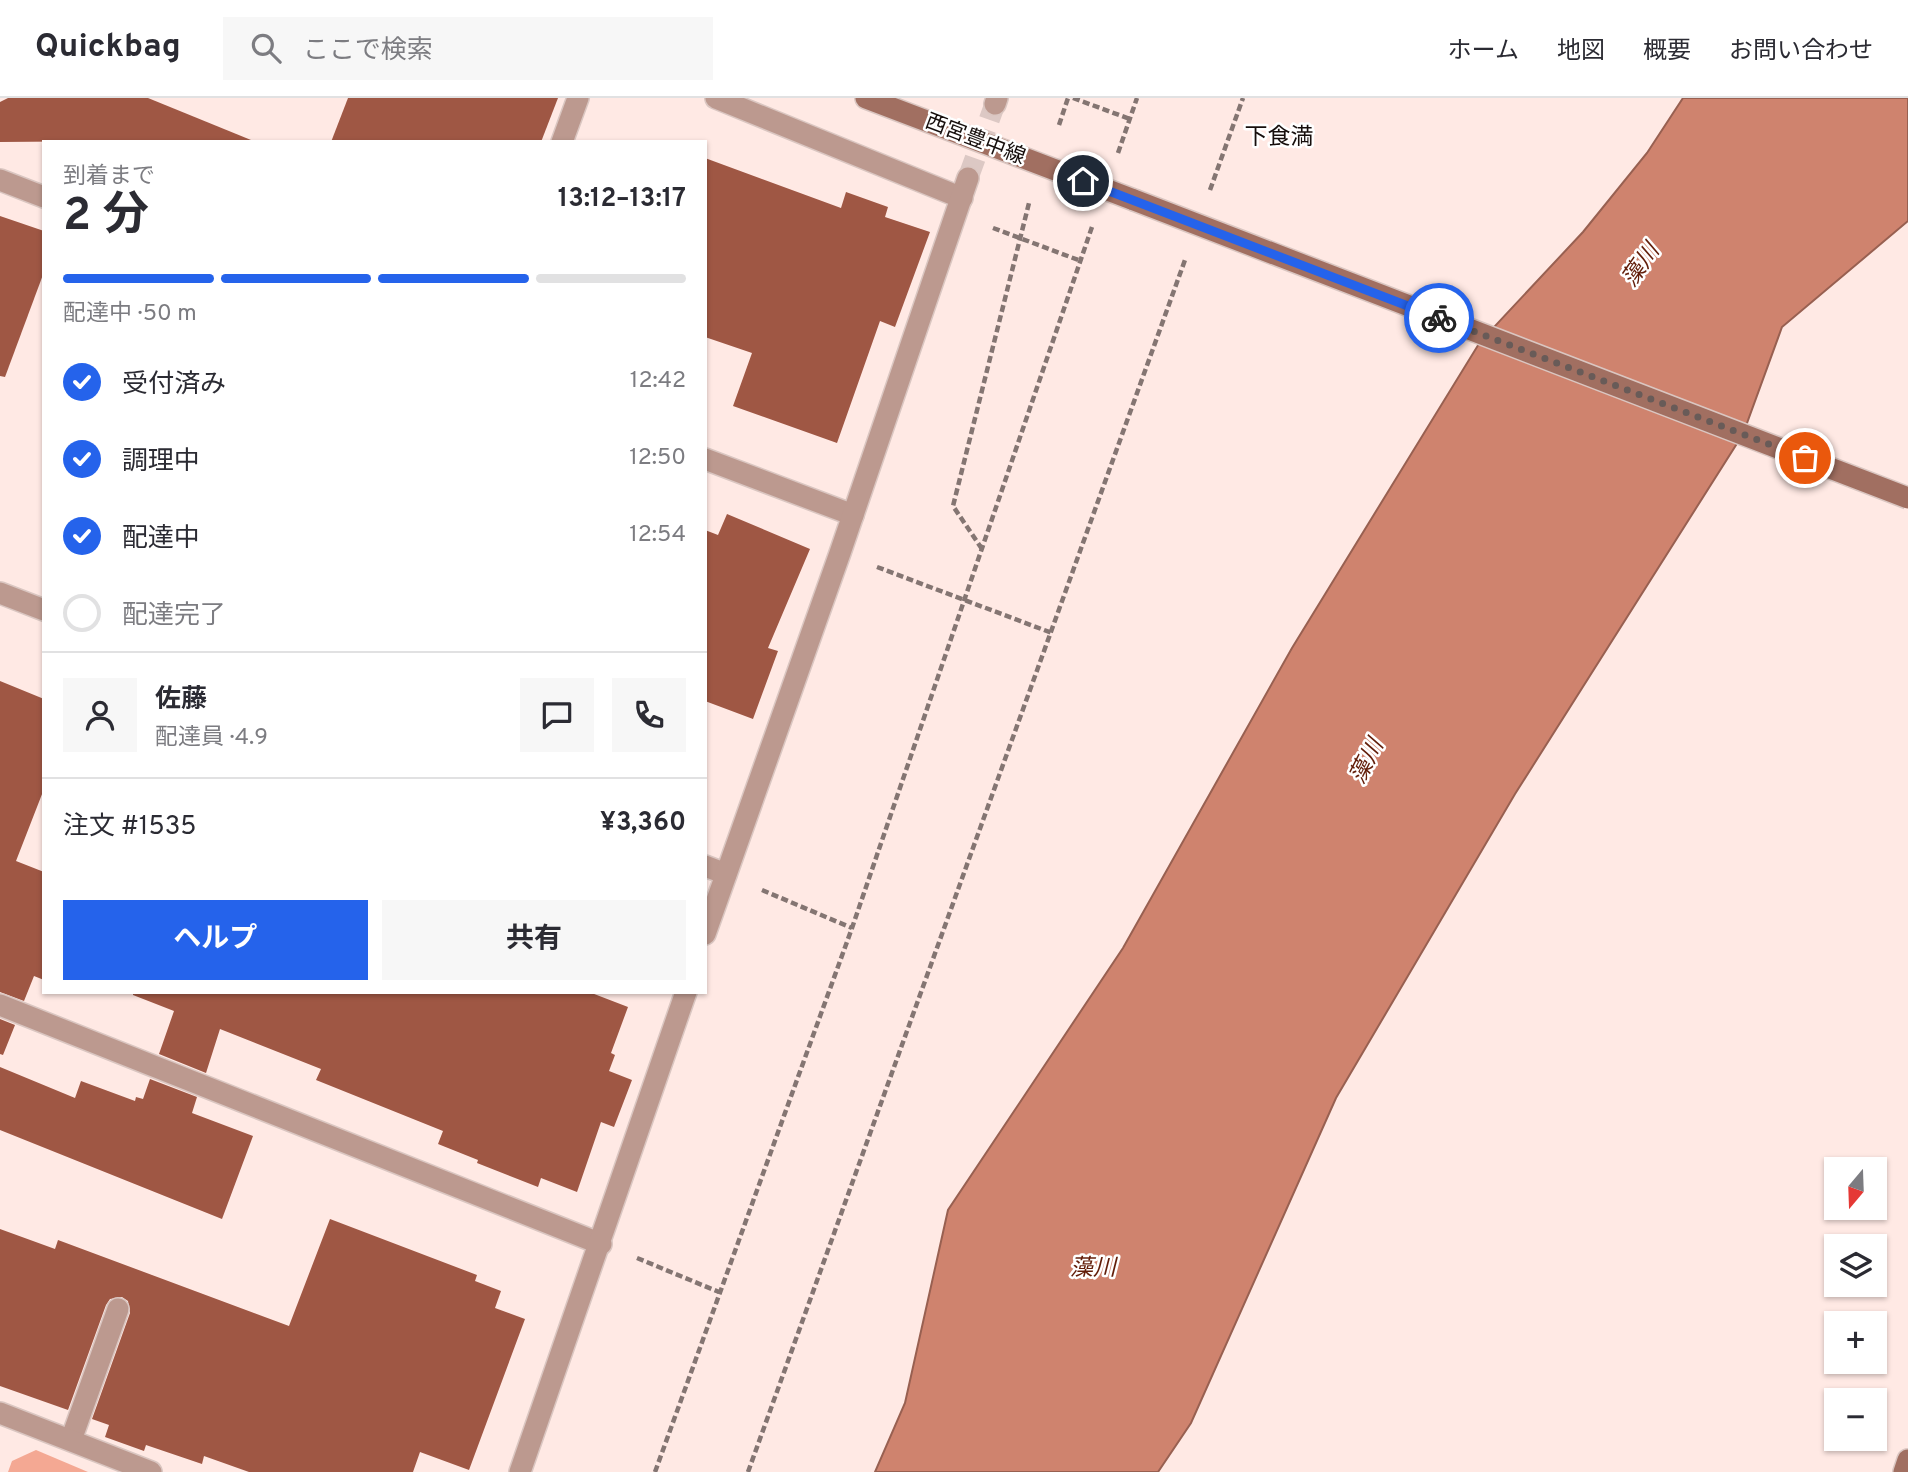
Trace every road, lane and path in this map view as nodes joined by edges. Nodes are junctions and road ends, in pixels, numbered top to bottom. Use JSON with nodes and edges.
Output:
{"nodes":[{"id":1,"x":578,"y":98,"type":"edge"},
{"id":2,"x":716,"y":98,"type":"edge"},
{"id":3,"x":866,"y":98,"type":"edge"},
{"id":4,"x":1068,"y":98,"type":"edge"},
{"id":5,"x":1073,"y":98,"type":"edge"},
{"id":6,"x":1137,"y":98,"type":"edge"},
{"id":7,"x":1243,"y":98,"type":"edge"},
{"id":8,"x":1130,"y":119,"type":"junction"},
{"id":9,"x":1059,"y":125,"type":"dead end"},
{"id":10,"x":563,"y":140,"type":"edge"},
{"id":11,"x":1116,"y":160,"type":"dead end"},
{"id":12,"x":0,"y":180,"type":"edge"},
{"id":13,"x":1209,"y":194,"type":"dead end"},
{"id":14,"x":42,"y":196,"type":"edge"},
{"id":15,"x":1029,"y":203,"type":"dead end"},
{"id":16,"x":1094,"y":220,"type":"dead end"},
{"id":17,"x":1021,"y":238,"type":"junction"},
{"id":18,"x":1187,"y":253,"type":"dead end"},
{"id":19,"x":1081,"y":261,"type":"junction"},
{"id":20,"x":707,"y":459,"type":"edge"},
{"id":21,"x":1908,"y":498,"type":"edge"},
{"id":22,"x":853,"y":515,"type":"junction"},
{"id":23,"x":983,"y":550,"type":"junction"},
{"id":24,"x":840,"y":553,"type":"junction"},
{"id":25,"x":0,"y":593,"type":"edge"},
{"id":26,"x":966,"y":601,"type":"junction"},
{"id":27,"x":42,"y":609,"type":"edge"},
{"id":28,"x":1052,"y":633,"type":"junction"},
{"id":29,"x":707,"y":867,"type":"edge"},
{"id":30,"x":726,"y":874,"type":"junction"},
{"id":31,"x":707,"y":928,"type":"edge"},
{"id":32,"x":852,"y":928,"type":"junction"},
{"id":33,"x":685,"y":994,"type":"edge"},
{"id":34,"x":0,"y":1005,"type":"edge"},
{"id":35,"x":601,"y":1244,"type":"junction"},
{"id":36,"x":719,"y":1292,"type":"junction"},
{"id":37,"x":118,"y":1309,"type":"dead end"},
{"id":38,"x":2,"y":1421,"type":"edge"},
{"id":39,"x":71,"y":1440,"type":"junction"},
{"id":40,"x":1908,"y":1460,"type":"edge"},
{"id":41,"x":151,"y":1472,"type":"edge"},
{"id":42,"x":520,"y":1472,"type":"edge"},
{"id":43,"x":655,"y":1472,"type":"edge"},
{"id":44,"x":748,"y":1472,"type":"edge"},
{"id":45,"x":1904,"y":1472,"type":"edge"}],
"edges":[{"from":1,"to":10,"type":"street"},
{"from":2,"to":22,"type":"street"},
{"from":3,"to":21,"type":"main road","name":"西宮豊中線","bridge":true},
{"from":4,"to":9,"type":"path"},
{"from":5,"to":8,"type":"path"},
{"from":6,"to":8,"type":"path"},
{"from":7,"to":13,"type":"path"},
{"from":8,"to":11,"type":"path"},
{"from":12,"to":14,"type":"street"},
{"from":15,"to":17,"type":"path"},
{"from":16,"to":19,"type":"path"},
{"from":17,"to":19,"type":"path"},
{"from":17,"to":23,"type":"path"},
{"from":18,"to":28,"type":"path"},
{"from":19,"to":23,"type":"path"},
{"from":20,"to":22,"type":"street"},
{"from":22,"to":24,"type":"street"},
{"from":23,"to":26,"type":"path"},
{"from":24,"to":26,"type":"path"},
{"from":24,"to":30,"type":"street"},
{"from":25,"to":27,"type":"street"},
{"from":26,"to":28,"type":"path"},
{"from":26,"to":32,"type":"path"},
{"from":28,"to":44,"type":"path"},
{"from":29,"to":30,"type":"street"},
{"from":30,"to":31,"type":"street"},
{"from":30,"to":32,"type":"path"},
{"from":32,"to":36,"type":"path"},
{"from":33,"to":35,"type":"street"},
{"from":34,"to":35,"type":"street"},
{"from":35,"to":36,"type":"path"},
{"from":35,"to":42,"type":"street"},
{"from":36,"to":43,"type":"path"},
{"from":37,"to":39,"type":"street"},
{"from":38,"to":39,"type":"street"},
{"from":39,"to":41,"type":"street"},
{"from":40,"to":45,"type":"main road"}]}
